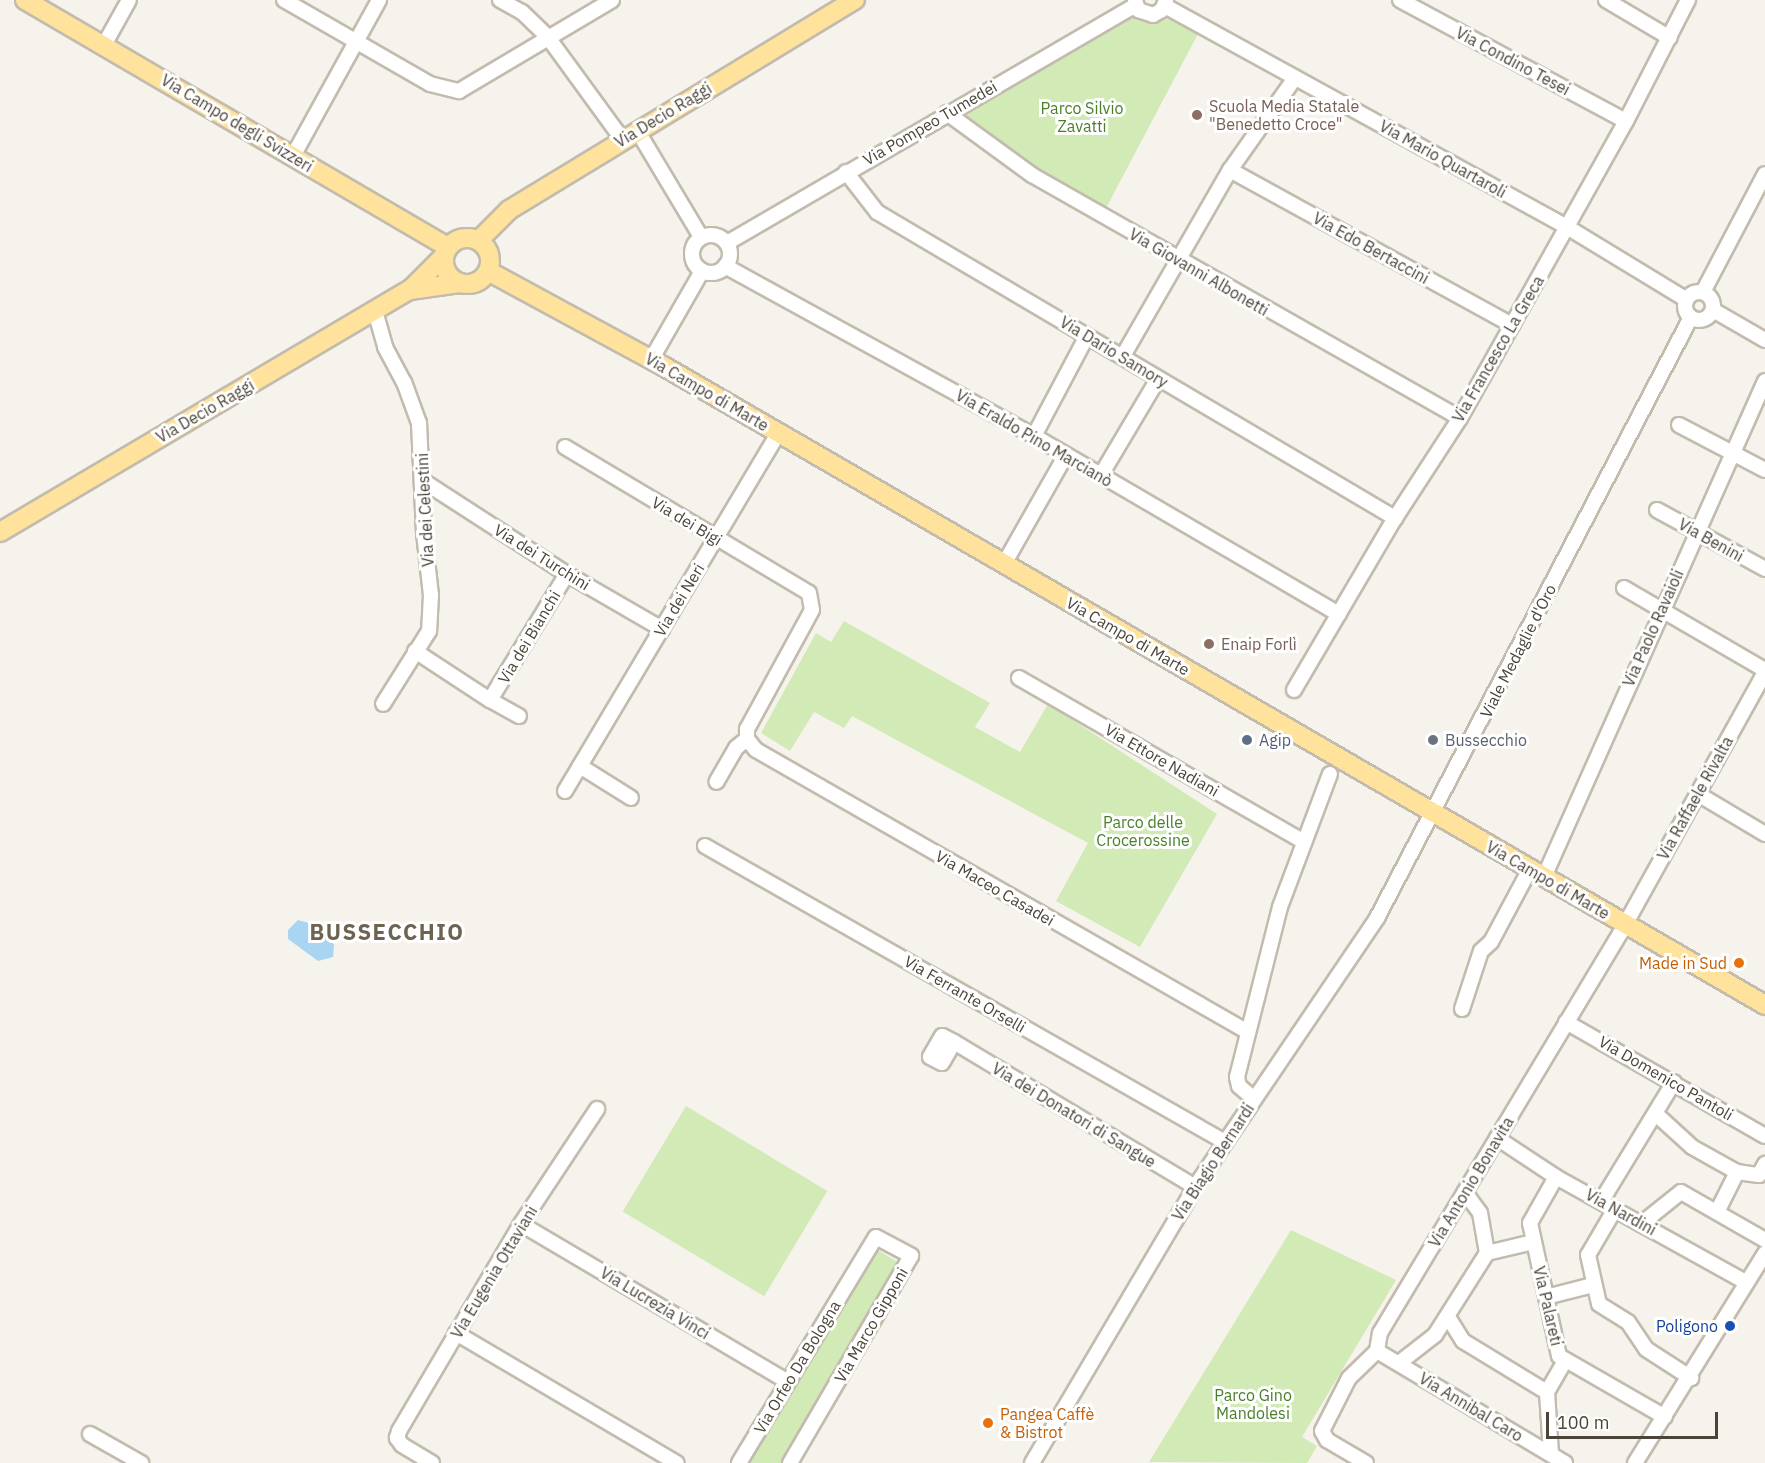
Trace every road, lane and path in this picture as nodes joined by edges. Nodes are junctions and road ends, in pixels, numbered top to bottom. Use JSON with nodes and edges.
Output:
{"nodes":[{"id":1,"x":24,"y":0,"type":"edge"},
{"id":2,"x":129,"y":0,"type":"edge"},
{"id":3,"x":284,"y":0,"type":"edge"},
{"id":4,"x":380,"y":0,"type":"edge"},
{"id":5,"x":500,"y":0,"type":"edge"},
{"id":6,"x":612,"y":0,"type":"edge"},
{"id":7,"x":855,"y":0,"type":"edge"},
{"id":8,"x":1400,"y":0,"type":"edge"},
{"id":9,"x":1606,"y":0,"type":"edge"},
{"id":10,"x":1688,"y":0,"type":"edge"},
{"id":11,"x":1135,"y":3,"type":"edge"},
{"id":12,"x":1165,"y":3,"type":"edge"},
{"id":13,"x":45,"y":5,"type":"edge"},
{"id":14,"x":547,"y":36,"type":"junction"},
{"id":15,"x":1670,"y":38,"type":"junction"},
{"id":16,"x":356,"y":41,"type":"junction"},
{"id":17,"x":104,"y":45,"type":"junction"},
{"id":18,"x":1295,"y":78,"type":"junction"},
{"id":19,"x":947,"y":113,"type":"junction"},
{"id":20,"x":1626,"y":122,"type":"junction"},
{"id":21,"x":630,"y":134,"type":"junction"},
{"id":22,"x":293,"y":156,"type":"junction"},
{"id":23,"x":1230,"y":170,"type":"junction"},
{"id":24,"x":846,"y":172,"type":"junction"},
{"id":25,"x":1765,"y":174,"type":"edge"},
{"id":26,"x":1567,"y":227,"type":"junction"},
{"id":27,"x":701,"y":237,"type":"junction"},
{"id":28,"x":479,"y":240,"type":"junction"},
{"id":29,"x":727,"y":243,"type":"junction"},
{"id":30,"x":446,"y":252,"type":"junction"},
{"id":31,"x":1179,"y":262,"type":"junction"},
{"id":32,"x":725,"y":266,"type":"junction"},
{"id":33,"x":488,"y":271,"type":"junction"},
{"id":34,"x":702,"y":271,"type":"junction"},
{"id":35,"x":460,"y":283,"type":"junction"},
{"id":36,"x":410,"y":290,"type":"junction"},
{"id":37,"x":1703,"y":292,"type":"junction"},
{"id":38,"x":1687,"y":300,"type":"junction"},
{"id":39,"x":1713,"y":310,"type":"junction"},
{"id":40,"x":375,"y":311,"type":"junction"},
{"id":41,"x":1691,"y":317,"type":"junction"},
{"id":42,"x":1512,"y":326,"type":"junction"},
{"id":43,"x":1087,"y":336,"type":"junction"},
{"id":44,"x":1764,"y":337,"type":"edge"},
{"id":45,"x":1123,"y":356,"type":"junction"},
{"id":46,"x":651,"y":360,"type":"junction"},
{"id":47,"x":1158,"y":379,"type":"junction"},
{"id":48,"x":1765,"y":381,"type":"edge"},
{"id":49,"x":1460,"y":418,"type":"junction"},
{"id":50,"x":1679,"y":425,"type":"dead end"},
{"id":51,"x":778,"y":433,"type":"junction"},
{"id":52,"x":1034,"y":436,"type":"junction"},
{"id":53,"x":565,"y":447,"type":"dead end"},
{"id":54,"x":1732,"y":453,"type":"junction"},
{"id":55,"x":1066,"y":455,"type":"junction"},
{"id":56,"x":1765,"y":470,"type":"edge"},
{"id":57,"x":1101,"y":476,"type":"junction"},
{"id":58,"x":423,"y":481,"type":"junction"},
{"id":59,"x":1657,"y":510,"type":"dead end"},
{"id":60,"x":1395,"y":518,"type":"junction"},
{"id":61,"x":1696,"y":531,"type":"junction"},
{"id":62,"x":0,"y":532,"type":"edge"},
{"id":63,"x":716,"y":538,"type":"junction"},
{"id":64,"x":1004,"y":564,"type":"junction"},
{"id":65,"x":1765,"y":569,"type":"edge"},
{"id":66,"x":567,"y":574,"type":"junction"},
{"id":67,"x":1624,"y":588,"type":"dead end"},
{"id":68,"x":1662,"y":609,"type":"junction"},
{"id":69,"x":1339,"y":614,"type":"junction"},
{"id":70,"x":662,"y":629,"type":"junction"},
{"id":71,"x":415,"y":651,"type":"junction"},
{"id":72,"x":1765,"y":671,"type":"edge"},
{"id":73,"x":1019,"y":678,"type":"dead end"},
{"id":74,"x":1294,"y":690,"type":"dead end"},
{"id":75,"x":490,"y":700,"type":"junction"},
{"id":76,"x":383,"y":704,"type":"dead end"},
{"id":77,"x":519,"y":716,"type":"dead end"},
{"id":78,"x":747,"y":739,"type":"junction"},
{"id":79,"x":580,"y":766,"type":"junction"},
{"id":80,"x":1330,"y":774,"type":"dead end"},
{"id":81,"x":716,"y":782,"type":"dead end"},
{"id":82,"x":565,"y":791,"type":"dead end"},
{"id":83,"x":1698,"y":795,"type":"junction"},
{"id":84,"x":630,"y":798,"type":"dead end"},
{"id":85,"x":1433,"y":813,"type":"junction"},
{"id":86,"x":1765,"y":834,"type":"edge"},
{"id":87,"x":1304,"y":842,"type":"junction"},
{"id":88,"x":705,"y":846,"type":"dead end"},
{"id":89,"x":1537,"y":873,"type":"junction"},
{"id":90,"x":1624,"y":924,"type":"junction"},
{"id":91,"x":1765,"y":1005,"type":"edge"},
{"id":92,"x":1462,"y":1008,"type":"dead end"},
{"id":93,"x":1566,"y":1022,"type":"junction"},
{"id":94,"x":1248,"y":1032,"type":"junction"},
{"id":95,"x":954,"y":1042,"type":"dead end"},
{"id":96,"x":1674,"y":1082,"type":"junction"},
{"id":97,"x":1254,"y":1099,"type":"junction"},
{"id":98,"x":597,"y":1109,"type":"dead end"},
{"id":99,"x":1657,"y":1115,"type":"junction"},
{"id":100,"x":1765,"y":1136,"type":"edge"},
{"id":101,"x":1497,"y":1138,"type":"junction"},
{"id":102,"x":1226,"y":1142,"type":"junction"},
{"id":103,"x":1765,"y":1164,"type":"edge"},
{"id":104,"x":1737,"y":1172,"type":"junction"},
{"id":105,"x":1556,"y":1177,"type":"junction"},
{"id":106,"x":1195,"y":1187,"type":"junction"},
{"id":107,"x":1465,"y":1192,"type":"junction"},
{"id":108,"x":1602,"y":1200,"type":"junction"},
{"id":109,"x":1615,"y":1209,"type":"junction"},
{"id":110,"x":1716,"y":1212,"type":"junction"},
{"id":111,"x":521,"y":1224,"type":"junction"},
{"id":112,"x":1641,"y":1224,"type":"junction"},
{"id":113,"x":1765,"y":1240,"type":"edge"},
{"id":114,"x":1533,"y":1242,"type":"junction"},
{"id":115,"x":1488,"y":1253,"type":"junction"},
{"id":116,"x":1765,"y":1254,"type":"edge"},
{"id":117,"x":856,"y":1271,"type":"joint"},
{"id":118,"x":1746,"y":1283,"type":"junction"},
{"id":119,"x":1593,"y":1285,"type":"junction"},
{"id":120,"x":1546,"y":1296,"type":"junction"},
{"id":121,"x":1448,"y":1317,"type":"junction"},
{"id":122,"x":456,"y":1333,"type":"junction"},
{"id":123,"x":1377,"y":1351,"type":"junction"},
{"id":124,"x":1565,"y":1360,"type":"junction"},
{"id":125,"x":1399,"y":1364,"type":"junction"},
{"id":126,"x":1691,"y":1378,"type":"junction"},
{"id":127,"x":788,"y":1382,"type":"junction"},
{"id":128,"x":1547,"y":1392,"type":"junction"},
{"id":129,"x":1665,"y":1417,"type":"junction"},
{"id":130,"x":90,"y":1434,"type":"dead end"},
{"id":131,"x":1551,"y":1454,"type":"junction"},
{"id":132,"x":141,"y":1463,"type":"edge"},
{"id":133,"x":432,"y":1463,"type":"edge"},
{"id":134,"x":677,"y":1463,"type":"edge"},
{"id":135,"x":739,"y":1463,"type":"edge"},
{"id":136,"x":790,"y":1463,"type":"edge"},
{"id":137,"x":1032,"y":1463,"type":"edge"},
{"id":138,"x":1366,"y":1463,"type":"edge"},
{"id":139,"x":1565,"y":1463,"type":"edge"},
{"id":140,"x":1635,"y":1463,"type":"edge"}],
"edges":[{"from":1,"to":13,"type":"main road","name":"Via Campo degli Svizzeri"},
{"from":2,"to":17,"type":"street"},
{"from":3,"to":16,"type":"street"},
{"from":4,"to":16,"type":"street"},
{"from":5,"to":14,"type":"street"},
{"from":6,"to":14,"type":"street"},
{"from":7,"to":21,"type":"main road","name":"Via Decio Raggi"},
{"from":8,"to":20,"type":"street","name":"Via Condino Tesei"},
{"from":9,"to":15,"type":"street"},
{"from":10,"to":15,"type":"street","name":"Via Francesco La Greca"},
{"from":11,"to":12,"type":"street"},
{"from":11,"to":19,"type":"street","name":"Via Pompeo Tumedei"},
{"from":12,"to":18,"type":"street","name":"Via Mario Quartaroli"},
{"from":13,"to":17,"type":"main road","name":"Via Campo degli Svizzeri"},
{"from":14,"to":16,"type":"street"},
{"from":14,"to":21,"type":"street"},
{"from":15,"to":20,"type":"street","name":"Via Francesco La Greca"},
{"from":16,"to":22,"type":"street"},
{"from":17,"to":22,"type":"main road","name":"Via Campo degli Svizzeri"},
{"from":18,"to":23,"type":"street"},
{"from":18,"to":26,"type":"street","name":"Via Mario Quartaroli"},
{"from":19,"to":24,"type":"street","name":"Via Pompeo Tumedei"},
{"from":19,"to":31,"type":"street","name":"Via Giovanni Albonetti"},
{"from":20,"to":26,"type":"street","name":"Via Francesco La Greca"},
{"from":21,"to":27,"type":"street"},
{"from":21,"to":28,"type":"main road","name":"Via Decio Raggi"},
{"from":22,"to":30,"type":"main road","name":"Via Campo degli Svizzeri"},
{"from":23,"to":31,"type":"street"},
{"from":23,"to":42,"type":"street","name":"Via Edo Bertaccini"},
{"from":24,"to":29,"type":"street","name":"Via Pompeo Tumedei"},
{"from":24,"to":43,"type":"street","name":"Via Dario Samory"},
{"from":25,"to":37,"type":"street"},
{"from":26,"to":38,"type":"street","name":"Via Mario Quartaroli"},
{"from":26,"to":42,"type":"street","name":"Via Francesco La Greca"},
{"from":27,"to":29,"type":"street"},
{"from":27,"to":34,"type":"street"},
{"from":28,"to":30,"type":"main road"},
{"from":28,"to":33,"type":"main road"},
{"from":29,"to":32,"type":"street"},
{"from":30,"to":35,"type":"main road"},
{"from":30,"to":36,"type":"main road","name":"Via Decio Raggi"},
{"from":31,"to":45,"type":"street"},
{"from":31,"to":49,"type":"street","name":"Via Giovanni Albonetti"},
{"from":32,"to":34,"type":"street"},
{"from":32,"to":52,"type":"street","name":"Via Eraldo Pino Marcianò"},
{"from":33,"to":35,"type":"main road"},
{"from":33,"to":46,"type":"main road","name":"Via Campo di Marte"},
{"from":34,"to":46,"type":"street"},
{"from":35,"to":36,"type":"main road","name":"Via Decio Raggi"},
{"from":36,"to":40,"type":"main road","name":"Via Decio Raggi"},
{"from":37,"to":38,"type":"street"},
{"from":37,"to":39,"type":"street"},
{"from":38,"to":41,"type":"street"},
{"from":39,"to":41,"type":"street"},
{"from":39,"to":44,"type":"street"},
{"from":40,"to":58,"type":"street","name":"Via dei Celestini"},
{"from":40,"to":62,"type":"main road","name":"Via Decio Raggi"},
{"from":41,"to":85,"type":"street","name":"Viale Medaglie d'Oro"},
{"from":42,"to":49,"type":"street","name":"Via Francesco La Greca"},
{"from":43,"to":45,"type":"street","name":"Via Dario Samory"},
{"from":43,"to":52,"type":"street"},
{"from":45,"to":47,"type":"street","name":"Via Dario Samory"},
{"from":46,"to":51,"type":"main road","name":"Via Campo di Marte"},
{"from":47,"to":57,"type":"street"},
{"from":47,"to":60,"type":"street","name":"Via Dario Samory"},
{"from":48,"to":54,"type":"street","name":"Via Paolo Ravaioli"},
{"from":49,"to":60,"type":"street","name":"Via Francesco La Greca"},
{"from":50,"to":54,"type":"street"},
{"from":51,"to":63,"type":"street","name":"Via dei Neri"},
{"from":51,"to":64,"type":"main road","name":"Via Campo di Marte"},
{"from":52,"to":55,"type":"street","name":"Via Eraldo Pino Marcianò"},
{"from":53,"to":63,"type":"street","name":"Via dei Bigi"},
{"from":54,"to":56,"type":"street"},
{"from":54,"to":61,"type":"street","name":"Via Paolo Ravaioli"},
{"from":55,"to":57,"type":"street","name":"Via Eraldo Pino Marcianò"},
{"from":55,"to":64,"type":"street"},
{"from":57,"to":69,"type":"street","name":"Via Eraldo Pino Marcianò"},
{"from":58,"to":66,"type":"street","name":"Via dei Turchini"},
{"from":58,"to":71,"type":"street","name":"Via dei Celestini"},
{"from":59,"to":61,"type":"street","name":"Via Benini"},
{"from":60,"to":69,"type":"street","name":"Via Francesco La Greca"},
{"from":61,"to":65,"type":"street","name":"Via Benini"},
{"from":61,"to":68,"type":"street","name":"Via Paolo Ravaioli"},
{"from":63,"to":70,"type":"street","name":"Via dei Neri"},
{"from":63,"to":78,"type":"street","name":"Via dei Bigi"},
{"from":64,"to":85,"type":"main road","name":"Via Campo di Marte"},
{"from":66,"to":70,"type":"street","name":"Via dei Turchini"},
{"from":66,"to":75,"type":"street","name":"Via dei Bianchi"},
{"from":67,"to":68,"type":"street"},
{"from":68,"to":72,"type":"street"},
{"from":68,"to":89,"type":"street","name":"Via Paolo Ravaioli"},
{"from":69,"to":74,"type":"street","name":"Via Francesco La Greca"},
{"from":70,"to":79,"type":"street","name":"Via dei Neri"},
{"from":71,"to":75,"type":"street","name":"Via dei Bianchi"},
{"from":71,"to":76,"type":"street","name":"Via dei Celestini"},
{"from":72,"to":83,"type":"street","name":"Via Raffaele Rivalta"},
{"from":73,"to":87,"type":"street","name":"Via Ettore Nadiani"},
{"from":75,"to":77,"type":"street","name":"Via dei Bianchi"},
{"from":78,"to":81,"type":"street"},
{"from":78,"to":94,"type":"street","name":"Via Maceo Casadei"},
{"from":79,"to":82,"type":"street","name":"Via dei Neri"},
{"from":79,"to":84,"type":"street"},
{"from":80,"to":87,"type":"street","name":"Via Biagio Bernardi"},
{"from":83,"to":86,"type":"street"},
{"from":83,"to":90,"type":"street","name":"Via Raffaele Rivalta"},
{"from":85,"to":89,"type":"main road","name":"Via Campo di Marte"},
{"from":85,"to":97,"type":"street","name":"Viale Medaglie d'Oro"},
{"from":87,"to":94,"type":"street","name":"Via Biagio Bernardi"},
{"from":88,"to":102,"type":"street","name":"Via Ferrante Orselli"},
{"from":89,"to":90,"type":"main road","name":"Via Campo di Marte"},
{"from":89,"to":92,"type":"street","name":"Via Paolo Ravaioli"},
{"from":90,"to":91,"type":"main road","name":"Via Campo di Marte"},
{"from":90,"to":93,"type":"street","name":"Via Antonio Bonavita"},
{"from":93,"to":96,"type":"street","name":"Via Domenico Pantoli"},
{"from":93,"to":101,"type":"street","name":"Via Antonio Bonavita"},
{"from":94,"to":97,"type":"street","name":"Via Biagio Bernardi"},
{"from":95,"to":106,"type":"street","name":"Via dei Donatori di Sangue"},
{"from":96,"to":99,"type":"street"},
{"from":96,"to":100,"type":"street","name":"Via Domenico Pantoli"},
{"from":97,"to":102,"type":"street","name":"Via Biagio Bernardi"},
{"from":98,"to":111,"type":"street","name":"Via Eugenia Ottaviani"},
{"from":99,"to":104,"type":"street"},
{"from":99,"to":108,"type":"street"},
{"from":101,"to":105,"type":"street","name":"Via Nardini"},
{"from":101,"to":107,"type":"street","name":"Via Antonio Bonavita"},
{"from":102,"to":106,"type":"street","name":"Via Biagio Bernardi"},
{"from":103,"to":104,"type":"street"},
{"from":104,"to":110,"type":"street"},
{"from":105,"to":108,"type":"street","name":"Via Nardini"},
{"from":105,"to":114,"type":"street","name":"Via Palareti"},
{"from":106,"to":137,"type":"street","name":"Via Biagio Bernardi"},
{"from":107,"to":115,"type":"street"},
{"from":107,"to":123,"type":"street","name":"Via Antonio Bonavita"},
{"from":108,"to":109,"type":"street","name":"Via Nardini"},
{"from":109,"to":112,"type":"street","name":"Via Nardini"},
{"from":109,"to":119,"type":"street"},
{"from":110,"to":112,"type":"street"},
{"from":110,"to":113,"type":"street"},
{"from":111,"to":122,"type":"street","name":"Via Eugenia Ottaviani"},
{"from":111,"to":127,"type":"street","name":"Via Lucrezia Vinci"},
{"from":112,"to":118,"type":"street","name":"Via Nardini"},
{"from":114,"to":115,"type":"street"},
{"from":114,"to":120,"type":"street","name":"Via Palareti"},
{"from":115,"to":121,"type":"street"},
{"from":116,"to":118,"type":"street"},
{"from":117,"to":127,"type":"street","name":"Via Orfeo Da Bologna"},
{"from":117,"to":136,"type":"street","name":"Via Marco Gipponi"},
{"from":118,"to":126,"type":"street"},
{"from":119,"to":120,"type":"street"},
{"from":119,"to":126,"type":"street"},
{"from":120,"to":124,"type":"street","name":"Via Palareti"},
{"from":121,"to":125,"type":"street"},
{"from":121,"to":128,"type":"street"},
{"from":122,"to":133,"type":"street","name":"Via Eugenia Ottaviani"},
{"from":122,"to":134,"type":"street"},
{"from":123,"to":125,"type":"street","name":"Via Annibal Caro"},
{"from":123,"to":138,"type":"street","name":"Via Antonio Bonavita"},
{"from":124,"to":128,"type":"street"},
{"from":124,"to":129,"type":"street","name":"Via Palareti"},
{"from":125,"to":131,"type":"street","name":"Via Annibal Caro"},
{"from":126,"to":129,"type":"street"},
{"from":127,"to":135,"type":"street","name":"Via Orfeo Da Bologna"},
{"from":128,"to":131,"type":"street"},
{"from":129,"to":140,"type":"street"},
{"from":130,"to":132,"type":"street"},
{"from":131,"to":139,"type":"street","name":"Via Annibal Caro"}]}
